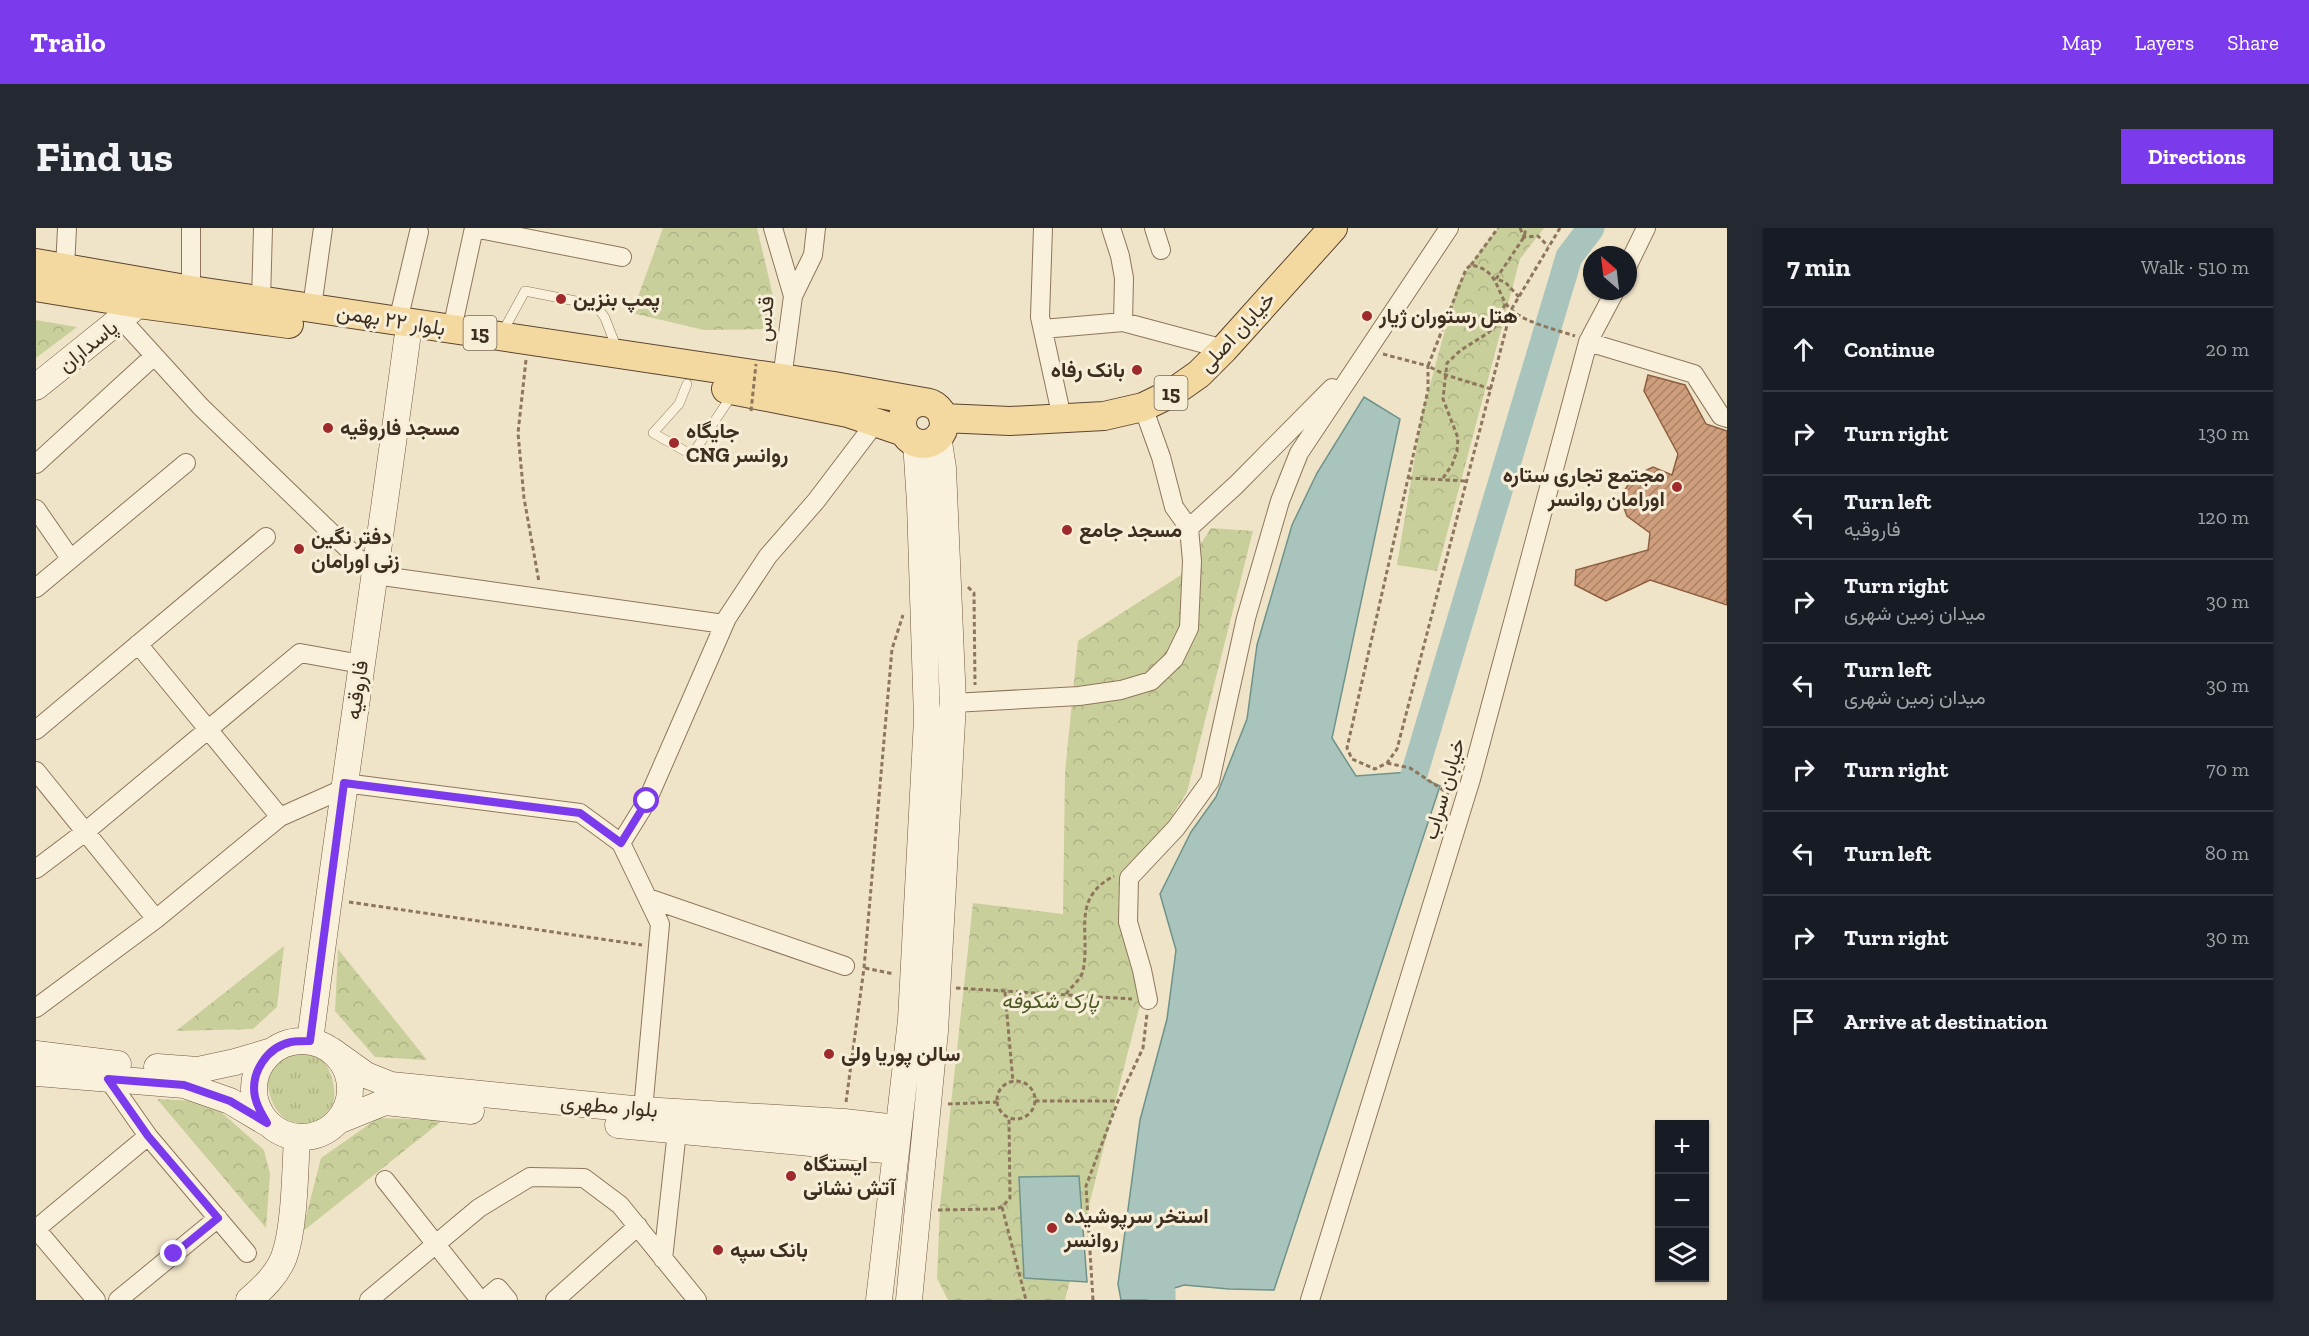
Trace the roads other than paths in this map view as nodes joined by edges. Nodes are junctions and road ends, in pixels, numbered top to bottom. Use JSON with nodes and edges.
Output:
{"nodes":[{"id":1,"x":67,"y":228,"type":"edge"},
{"id":2,"x":191,"y":228,"type":"edge"},
{"id":3,"x":263,"y":228,"type":"edge"},
{"id":4,"x":323,"y":228,"type":"edge"},
{"id":5,"x":474,"y":228,"type":"edge"},
{"id":6,"x":773,"y":228,"type":"edge"},
{"id":7,"x":816,"y":228,"type":"edge"},
{"id":8,"x":1043,"y":228,"type":"edge"},
{"id":9,"x":1111,"y":228,"type":"edge"},
{"id":10,"x":1154,"y":228,"type":"edge"},
{"id":11,"x":1333,"y":228,"type":"edge"},
{"id":12,"x":1449,"y":228,"type":"edge"},
{"id":13,"x":1646,"y":228,"type":"edge"},
{"id":14,"x":419,"y":232,"type":"dead end"},
{"id":15,"x":1637,"y":246,"type":"edge"},
{"id":16,"x":1161,"y":250,"type":"dead end"},
{"id":17,"x":622,"y":257,"type":"dead end"},
{"id":18,"x":36,"y":263,"type":"edge"},
{"id":19,"x":64,"y":268,"type":"junction"},
{"id":20,"x":36,"y":287,"type":"edge"},
{"id":21,"x":191,"y":290,"type":"junction"},
{"id":22,"x":792,"y":296,"type":"junction"},
{"id":23,"x":261,"y":300,"type":"junction"},
{"id":24,"x":1609,"y":300,"type":"edge"},
{"id":25,"x":312,"y":307,"type":"junction"},
{"id":26,"x":130,"y":312,"type":"junction"},
{"id":27,"x":1123,"y":322,"type":"junction"},
{"id":28,"x":452,"y":329,"type":"junction"},
{"id":29,"x":1043,"y":329,"type":"junction"},
{"id":30,"x":402,"y":330,"type":"junction"},
{"id":31,"x":500,"y":336,"type":"junction"},
{"id":32,"x":1584,"y":340,"type":"junction"},
{"id":33,"x":1224,"y":349,"type":"junction"},
{"id":34,"x":619,"y":354,"type":"junction"},
{"id":35,"x":154,"y":356,"type":"junction"},
{"id":36,"x":1362,"y":356,"type":"junction"},
{"id":37,"x":782,"y":379,"type":"junction"},
{"id":38,"x":687,"y":384,"type":"junction"},
{"id":39,"x":36,"y":387,"type":"edge"},
{"id":40,"x":743,"y":401,"type":"junction"},
{"id":41,"x":1143,"y":407,"type":"junction"},
{"id":42,"x":1062,"y":418,"type":"junction"},
{"id":43,"x":1727,"y":418,"type":"edge"},
{"id":44,"x":876,"y":422,"type":"junction"},
{"id":45,"x":925,"y":426,"type":"junction"},
{"id":46,"x":186,"y":463,"type":"dead end"},
{"id":47,"x":36,"y":464,"type":"edge"},
{"id":48,"x":36,"y":509,"type":"edge"},
{"id":49,"x":1189,"y":528,"type":"junction"},
{"id":50,"x":266,"y":537,"type":"dead end"},
{"id":51,"x":70,"y":558,"type":"junction"},
{"id":52,"x":375,"y":575,"type":"junction"},
{"id":53,"x":36,"y":588,"type":"edge"},
{"id":54,"x":724,"y":624,"type":"junction"},
{"id":55,"x":138,"y":644,"type":"junction"},
{"id":56,"x":361,"y":664,"type":"junction"},
{"id":57,"x":953,"y":703,"type":"junction"},
{"id":58,"x":36,"y":730,"type":"edge"},
{"id":59,"x":208,"y":730,"type":"junction"},
{"id":60,"x":36,"y":771,"type":"edge"},
{"id":61,"x":343,"y":786,"type":"junction"},
{"id":62,"x":280,"y":817,"type":"junction"},
{"id":63,"x":85,"y":832,"type":"junction"},
{"id":64,"x":621,"y":843,"type":"junction"},
{"id":65,"x":36,"y":869,"type":"edge"},
{"id":66,"x":648,"y":898,"type":"junction"},
{"id":67,"x":156,"y":919,"type":"junction"},
{"id":68,"x":845,"y":966,"type":"road end"},
{"id":69,"x":922,"y":970,"type":"junction"},
{"id":70,"x":1148,"y":1000,"type":"road end"},
{"id":71,"x":36,"y":1007,"type":"edge"},
{"id":72,"x":321,"y":1045,"type":"junction"},
{"id":73,"x":272,"y":1051,"type":"junction"},
{"id":74,"x":36,"y":1054,"type":"edge"},
{"id":75,"x":43,"y":1079,"type":"edge"},
{"id":76,"x":108,"y":1079,"type":"junction"},
{"id":77,"x":644,"y":1110,"type":"junction"},
{"id":78,"x":338,"y":1121,"type":"junction"},
{"id":79,"x":267,"y":1123,"type":"junction"},
{"id":80,"x":676,"y":1131,"type":"junction"},
{"id":81,"x":148,"y":1136,"type":"junction"},
{"id":82,"x":297,"y":1137,"type":"junction"},
{"id":83,"x":896,"y":1139,"type":"junction"},
{"id":84,"x":384,"y":1180,"type":"dead end"},
{"id":85,"x":218,"y":1218,"type":"junction"},
{"id":86,"x":638,"y":1226,"type":"junction"},
{"id":87,"x":36,"y":1229,"type":"edge"},
{"id":88,"x":435,"y":1245,"type":"junction"},
{"id":89,"x":247,"y":1253,"type":"dead end"},
{"id":90,"x":663,"y":1259,"type":"junction"},
{"id":91,"x":96,"y":1300,"type":"edge"},
{"id":92,"x":118,"y":1300,"type":"edge"},
{"id":93,"x":249,"y":1300,"type":"edge"},
{"id":94,"x":369,"y":1300,"type":"edge"},
{"id":95,"x":482,"y":1300,"type":"edge"},
{"id":96,"x":508,"y":1300,"type":"edge"},
{"id":97,"x":555,"y":1300,"type":"edge"},
{"id":98,"x":697,"y":1300,"type":"edge"},
{"id":99,"x":879,"y":1300,"type":"edge"},
{"id":100,"x":909,"y":1300,"type":"edge"},
{"id":101,"x":1310,"y":1300,"type":"edge"}],
"edges":[{"from":1,"to":19,"type":"street"},
{"from":2,"to":21,"type":"street"},
{"from":3,"to":23,"type":"street"},
{"from":4,"to":25,"type":"street"},
{"from":5,"to":17,"type":"street"},
{"from":5,"to":28,"type":"street"},
{"from":6,"to":22,"type":"street","name":"قدس"},
{"from":7,"to":22,"type":"street"},
{"from":8,"to":29,"type":"street"},
{"from":9,"to":27,"type":"street"},
{"from":10,"to":16,"type":"street"},
{"from":11,"to":33,"type":"main road","name":"خیابان اصلی","number":"15"},
{"from":12,"to":36,"type":"street"},
{"from":13,"to":15,"type":"street"},
{"from":14,"to":30,"type":"street"},
{"from":18,"to":19,"type":"main road","name":"بلوار ۲۲ بهمن","number":"15"},
{"from":19,"to":21,"type":"main road","name":"بلوار ۲۲ بهمن","number":"15"},
{"from":20,"to":26,"type":"main road","name":"بلوار ۲۲ بهمن","number":"15"},
{"from":21,"to":23,"type":"main road","name":"بلوار ۲۲ بهمن","number":"15"},
{"from":22,"to":37,"type":"street","name":"قدس"},
{"from":23,"to":25,"type":"main road","name":"بلوار ۲۲ بهمن","number":"15"},
{"from":24,"to":32,"type":"street","name":"خیابان سراب"},
{"from":25,"to":30,"type":"main road","name":"بلوار ۲۲ بهمن","number":"15"},
{"from":26,"to":30,"type":"main road","name":"بلوار ۲۲ بهمن","number":"15"},
{"from":26,"to":35,"type":"street"},
{"from":26,"to":39,"type":"main road","name":"پاسداران"},
{"from":27,"to":29,"type":"street"},
{"from":27,"to":33,"type":"street"},
{"from":28,"to":30,"type":"main road","name":"بلوار ۲۲ بهمن","number":"15"},
{"from":28,"to":31,"type":"main road","name":"بلوار ۲۲ بهمن","number":"15"},
{"from":29,"to":42,"type":"street"},
{"from":30,"to":38,"type":"main road","name":"بلوار ۲۲ بهمن","number":"15"},
{"from":30,"to":52,"type":"main road","name":"فاروقیه"},
{"from":31,"to":34,"type":"main road","name":"بلوار ۲۲ بهمن","number":"15"},
{"from":31,"to":34,"type":"lane"},
{"from":32,"to":43,"type":"street"},
{"from":32,"to":101,"type":"street","name":"خیابان سراب"},
{"from":33,"to":41,"type":"main road","name":"خیابان اصلی","number":"15"},
{"from":34,"to":37,"type":"main road","name":"بلوار ۲۲ بهمن","number":"15"},
{"from":35,"to":47,"type":"street"},
{"from":35,"to":52,"type":"street"},
{"from":36,"to":49,"type":"street"},
{"from":36,"to":70,"type":"street"},
{"from":37,"to":45,"type":"main road","name":"بلوار ۲۲ بهمن","number":"15"},
{"from":38,"to":40,"type":"main road","name":"بلوار ۲۲ بهمن","number":"15"},
{"from":38,"to":40,"type":"lane"},
{"from":40,"to":44,"type":"main road","name":"بلوار ۲۲ بهمن","number":"15"},
{"from":41,"to":42,"type":"main road","name":"خیابان اصلی","number":"15"},
{"from":41,"to":49,"type":"street"},
{"from":42,"to":45,"type":"main road","name":"خیابان اصلی","number":"15"},
{"from":44,"to":45,"type":"main road","name":"بلوار ۲۲ بهمن","number":"15"},
{"from":44,"to":54,"type":"street"},
{"from":45,"to":57,"type":"main road"},
{"from":45,"to":69,"type":"main road"},
{"from":46,"to":51,"type":"street"},
{"from":48,"to":51,"type":"street"},
{"from":49,"to":57,"type":"street"},
{"from":50,"to":55,"type":"street"},
{"from":51,"to":53,"type":"street"},
{"from":52,"to":54,"type":"street"},
{"from":52,"to":56,"type":"main road","name":"فاروقیه"},
{"from":54,"to":64,"type":"street"},
{"from":55,"to":58,"type":"street"},
{"from":55,"to":59,"type":"street"},
{"from":56,"to":59,"type":"street"},
{"from":56,"to":61,"type":"main road","name":"فاروقیه"},
{"from":57,"to":69,"type":"main road"},
{"from":59,"to":62,"type":"street"},
{"from":59,"to":63,"type":"street"},
{"from":60,"to":63,"type":"street"},
{"from":61,"to":62,"type":"street"},
{"from":61,"to":64,"type":"street"},
{"from":61,"to":72,"type":"main road","name":"فاروقیه"},
{"from":62,"to":67,"type":"street"},
{"from":63,"to":65,"type":"street"},
{"from":63,"to":67,"type":"street"},
{"from":64,"to":66,"type":"street"},
{"from":66,"to":68,"type":"street"},
{"from":66,"to":77,"type":"street"},
{"from":67,"to":71,"type":"street"},
{"from":69,"to":83,"type":"main road"},
{"from":69,"to":100,"type":"main road"},
{"from":72,"to":73,"type":"main road"},
{"from":72,"to":77,"type":"main road","name":"بلوار مطهری"},
{"from":72,"to":78,"type":"main road"},
{"from":73,"to":74,"type":"main road"},
{"from":73,"to":79,"type":"main road"},
{"from":75,"to":76,"type":"main road"},
{"from":76,"to":79,"type":"main road"},
{"from":76,"to":81,"type":"street"},
{"from":77,"to":83,"type":"main road","name":"بلوار مطهری"},
{"from":78,"to":80,"type":"main road","name":"بلوار مطهری"},
{"from":78,"to":82,"type":"main road"},
{"from":79,"to":82,"type":"main road"},
{"from":80,"to":83,"type":"main road","name":"بلوار مطهری"},
{"from":80,"to":90,"type":"street"},
{"from":81,"to":85,"type":"street"},
{"from":81,"to":87,"type":"street"},
{"from":82,"to":93,"type":"main road"},
{"from":83,"to":99,"type":"main road"},
{"from":84,"to":88,"type":"street"},
{"from":85,"to":89,"type":"street"},
{"from":85,"to":92,"type":"street"},
{"from":86,"to":88,"type":"street"},
{"from":86,"to":90,"type":"street"},
{"from":86,"to":97,"type":"street"},
{"from":87,"to":91,"type":"street"},
{"from":88,"to":94,"type":"street"},
{"from":88,"to":95,"type":"street"},
{"from":90,"to":98,"type":"street"},
{"from":95,"to":96,"type":"street"}]}
